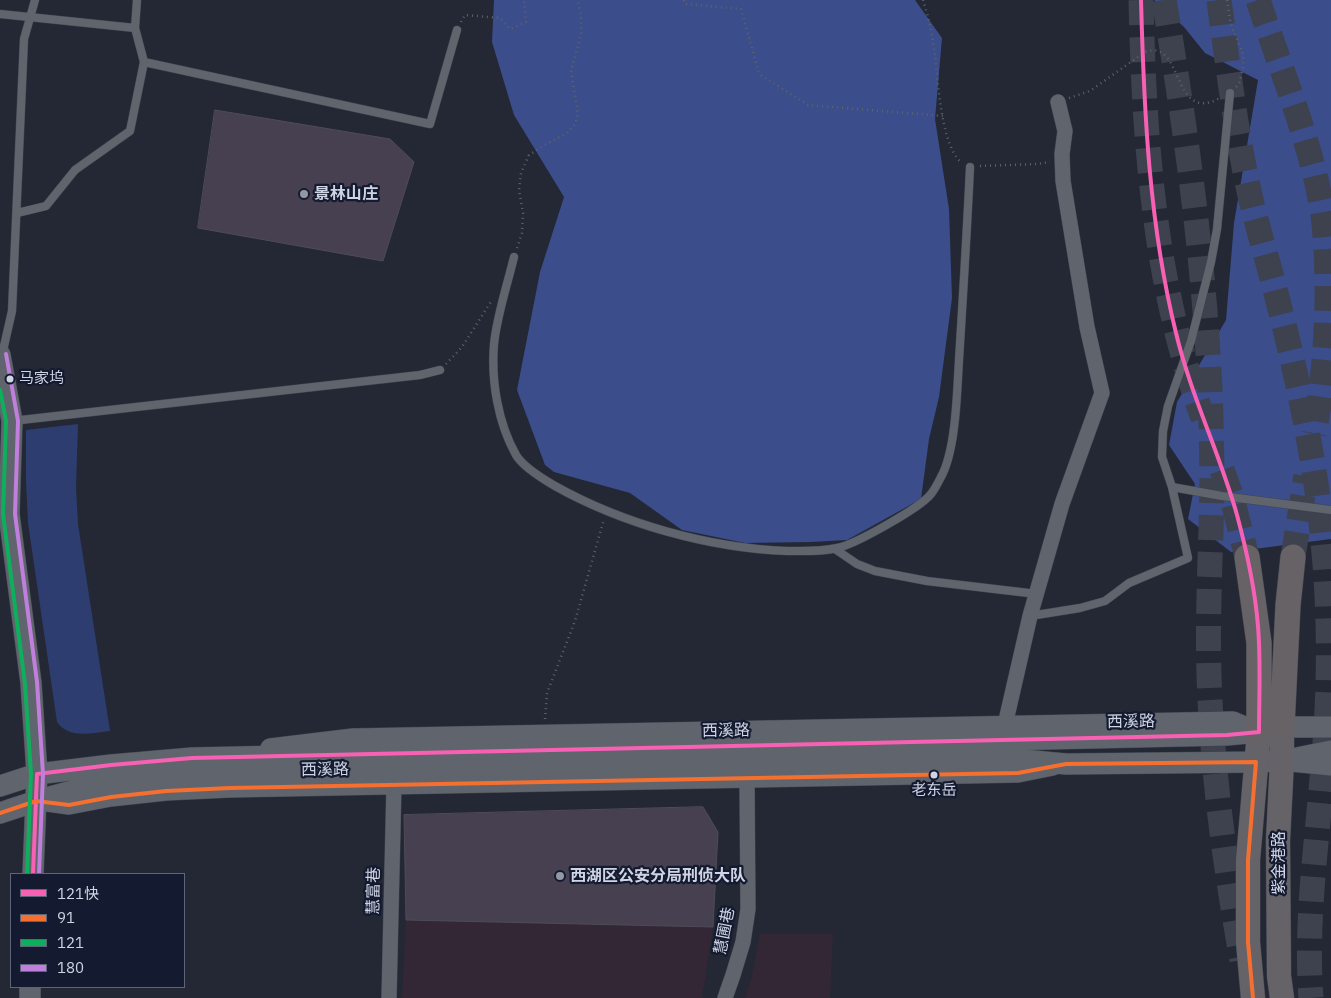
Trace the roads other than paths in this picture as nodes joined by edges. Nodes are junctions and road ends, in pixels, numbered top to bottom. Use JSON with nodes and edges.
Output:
{"nodes":[{"id":1,"x":35,"y":0,"type":"edge"},
{"id":2,"x":137,"y":0,"type":"edge"},
{"id":3,"x":0,"y":14,"type":"edge"},
{"id":4,"x":31,"y":16,"type":"junction"},
{"id":5,"x":135,"y":28,"type":"junction"},
{"id":6,"x":457,"y":30,"type":"road end"},
{"id":7,"x":144,"y":62,"type":"junction"},
{"id":8,"x":1230,"y":93,"type":"road end"},
{"id":9,"x":1058,"y":102,"type":"road end"},
{"id":10,"x":970,"y":167,"type":"road end"},
{"id":11,"x":17,"y":213,"type":"junction"},
{"id":12,"x":514,"y":257,"type":"road end"},
{"id":13,"x":1,"y":357,"type":"edge"},
{"id":14,"x":440,"y":370,"type":"road end"},
{"id":15,"x":12,"y":421,"type":"junction"},
{"id":16,"x":1172,"y":487,"type":"junction"},
{"id":17,"x":1331,"y":510,"type":"edge"},
{"id":18,"x":835,"y":549,"type":"junction"},
{"id":19,"x":1247,"y":557,"type":"tunnel mouth"},
{"id":20,"x":1293,"y":557,"type":"tunnel mouth"},
{"id":21,"x":1038,"y":594,"type":"junction"},
{"id":22,"x":1030,"y":616,"type":"junction"},
{"id":23,"x":1005,"y":725,"type":"junction"},
{"id":24,"x":1331,"y":726,"type":"edge"},
{"id":25,"x":1270,"y":730,"type":"junction"},
{"id":26,"x":1331,"y":751,"type":"edge"},
{"id":27,"x":192,"y":758,"type":"junction"},
{"id":28,"x":1282,"y":761,"type":"junction"},
{"id":29,"x":1256,"y":762,"type":"junction"},
{"id":30,"x":1066,"y":764,"type":"junction"},
{"id":31,"x":1331,"y":766,"type":"edge"},
{"id":32,"x":37,"y":774,"type":"junction"},
{"id":33,"x":747,"y":779,"type":"junction"},
{"id":34,"x":394,"y":784,"type":"junction"},
{"id":35,"x":0,"y":786,"type":"edge"},
{"id":36,"x":36,"y":800,"type":"junction"},
{"id":37,"x":0,"y":813,"type":"edge"},
{"id":38,"x":33,"y":873,"type":"edge"},
{"id":39,"x":389,"y":998,"type":"edge"},
{"id":40,"x":725,"y":998,"type":"edge"},
{"id":41,"x":1253,"y":998,"type":"edge"},
{"id":42,"x":1282,"y":998,"type":"edge"}],
"edges":[{"from":1,"to":4,"type":"lane"},
{"from":2,"to":5,"type":"lane"},
{"from":3,"to":4,"type":"lane"},
{"from":4,"to":5,"type":"lane"},
{"from":4,"to":11,"type":"lane"},
{"from":5,"to":7,"type":"lane"},
{"from":6,"to":7,"type":"lane"},
{"from":7,"to":11,"type":"lane"},
{"from":8,"to":16,"type":"lane"},
{"from":9,"to":21,"type":"street"},
{"from":10,"to":18,"type":"lane"},
{"from":11,"to":13,"type":"lane"},
{"from":12,"to":18,"type":"lane"},
{"from":13,"to":15,"type":"main road"},
{"from":14,"to":15,"type":"lane"},
{"from":15,"to":32,"type":"main road"},
{"from":16,"to":17,"type":"lane"},
{"from":16,"to":22,"type":"lane"},
{"from":18,"to":21,"type":"lane"},
{"from":19,"to":25,"type":"highway"},
{"from":20,"to":25,"type":"highway"},
{"from":21,"to":22,"type":"street"},
{"from":22,"to":23,"type":"street"},
{"from":23,"to":25,"type":"street","name":"西溪路"},
{"from":23,"to":27,"type":"street","name":"西溪路"},
{"from":24,"to":25,"type":"main road","name":"西溪路"},
{"from":25,"to":27,"type":"main road","name":"西溪路"},
{"from":25,"to":28,"type":"main road","name":"紫金港路"},
{"from":25,"to":29,"type":"main road","name":"紫金港路"},
{"from":26,"to":28,"type":"main road","name":"西溪路"},
{"from":27,"to":32,"type":"main road","name":"西溪路"},
{"from":28,"to":29,"type":"main road","name":"西溪路"},
{"from":28,"to":31,"type":"street","name":"西溪路"},
{"from":28,"to":42,"type":"main road","name":"紫金港路"},
{"from":29,"to":30,"type":"main road","name":"西溪路"},
{"from":29,"to":41,"type":"main road","name":"紫金港路"},
{"from":30,"to":33,"type":"street","name":"西溪路"},
{"from":30,"to":36,"type":"main road","name":"西溪路"},
{"from":32,"to":35,"type":"main road","name":"西溪路"},
{"from":32,"to":36,"type":"main road"},
{"from":33,"to":34,"type":"street","name":"西溪路"},
{"from":33,"to":40,"type":"street","name":"慧圃巷"},
{"from":34,"to":36,"type":"street","name":"西溪路"},
{"from":34,"to":39,"type":"street","name":"慧富巷"},
{"from":36,"to":37,"type":"main road","name":"西溪路"},
{"from":36,"to":38,"type":"main road"}]}
